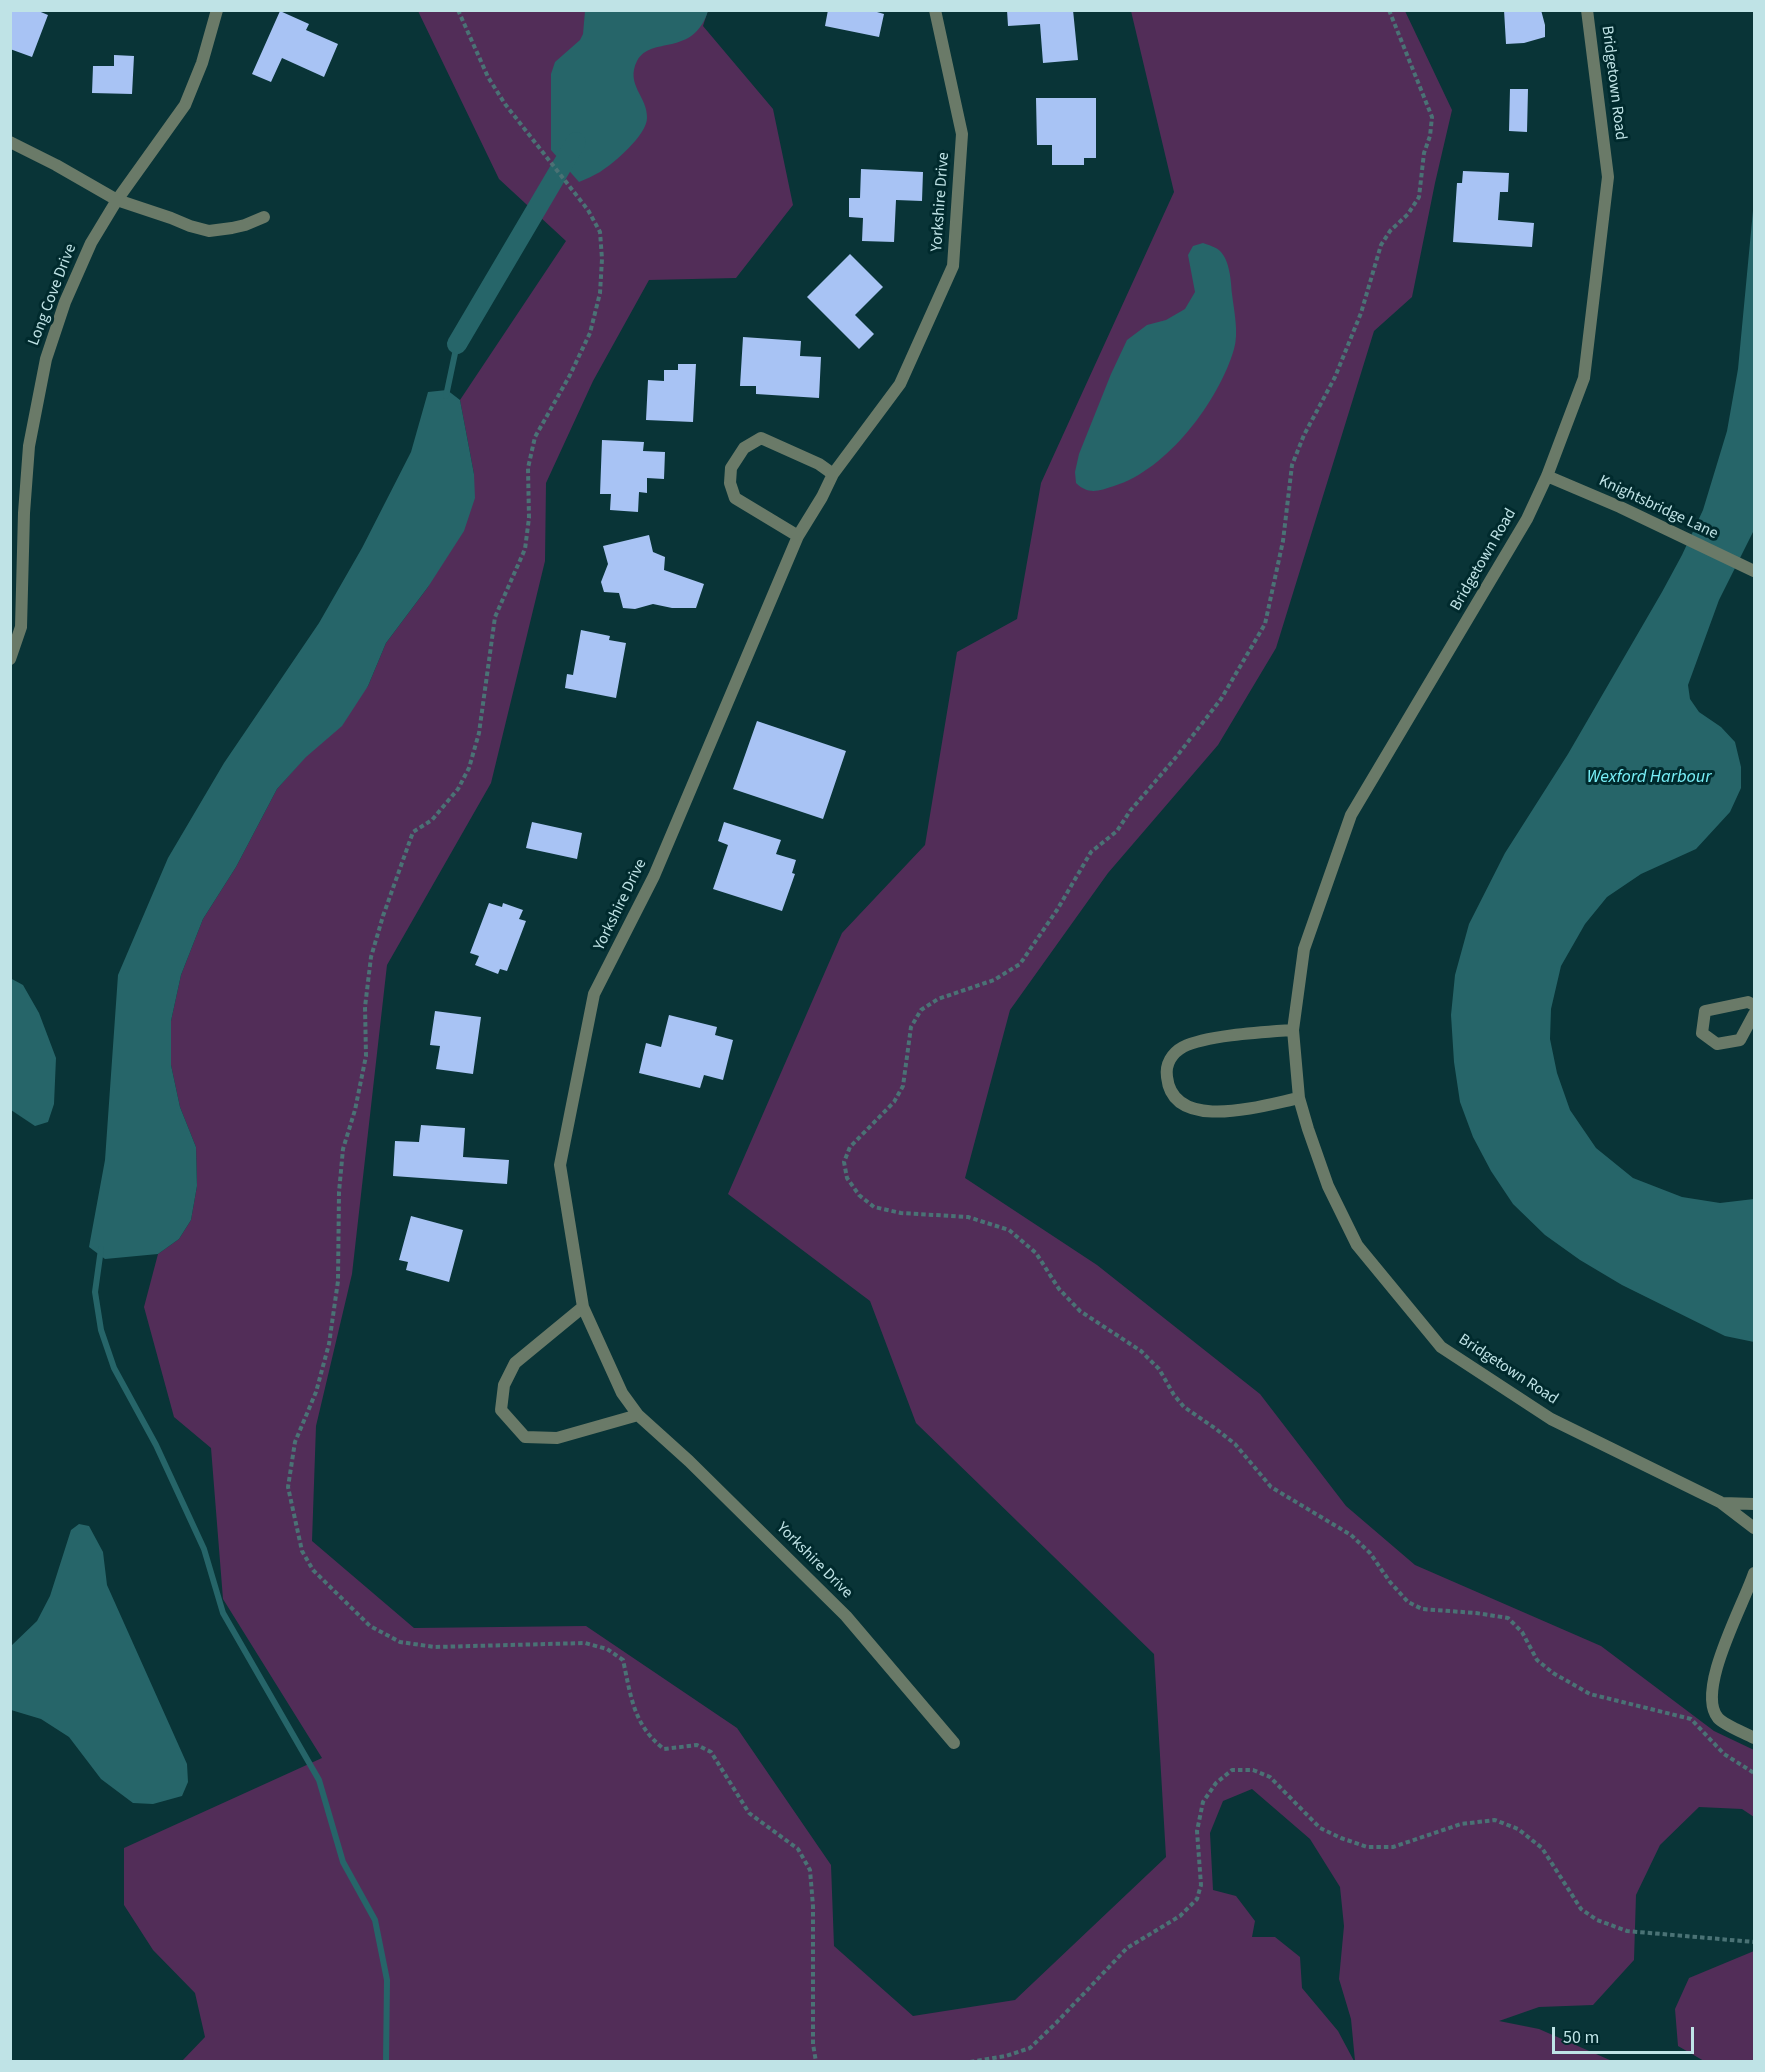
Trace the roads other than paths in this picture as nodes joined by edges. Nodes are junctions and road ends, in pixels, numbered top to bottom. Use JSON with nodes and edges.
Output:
{"nodes":[{"id":1,"x":217,"y":10,"type":"edge"},
{"id":2,"x":935,"y":10,"type":"edge"},
{"id":3,"x":1587,"y":10,"type":"edge"},
{"id":4,"x":10,"y":142,"type":"edge"},
{"id":5,"x":117,"y":200,"type":"junction"},
{"id":6,"x":264,"y":217,"type":"dead end"},
{"id":7,"x":833,"y":474,"type":"junction"},
{"id":8,"x":1547,"y":476,"type":"junction"},
{"id":9,"x":798,"y":536,"type":"junction"},
{"id":10,"x":1755,"y":571,"type":"edge"},
{"id":11,"x":16,"y":583,"type":"edge"},
{"id":12,"x":10,"y":659,"type":"edge"},
{"id":13,"x":1755,"y":1005,"type":"edge"},
{"id":14,"x":1755,"y":1014,"type":"edge"},
{"id":15,"x":1293,"y":1030,"type":"junction"},
{"id":16,"x":1299,"y":1098,"type":"junction"},
{"id":17,"x":583,"y":1307,"type":"junction"},
{"id":18,"x":638,"y":1415,"type":"junction"},
{"id":19,"x":1720,"y":1502,"type":"junction"},
{"id":20,"x":1755,"y":1504,"type":"edge"},
{"id":21,"x":1755,"y":1528,"type":"edge"},
{"id":22,"x":1755,"y":1573,"type":"edge"},
{"id":23,"x":1755,"y":1738,"type":"edge"},
{"id":24,"x":954,"y":1743,"type":"dead end"}],
"edges":[{"from":1,"to":5,"type":"street","name":"Long Cove Drive"},
{"from":2,"to":7,"type":"street","name":"Yorkshire Drive"},
{"from":3,"to":8,"type":"street","name":"Bridgetown Road"},
{"from":4,"to":5,"type":"street"},
{"from":5,"to":6,"type":"street"},
{"from":5,"to":11,"type":"street","name":"Long Cove Drive"},
{"from":7,"to":9,"type":"street","name":"Yorkshire Drive"},
{"from":7,"to":9,"type":"street"},
{"from":8,"to":10,"type":"street","name":"Knightsbridge Lane"},
{"from":8,"to":15,"type":"street","name":"Bridgetown Road"},
{"from":9,"to":17,"type":"street","name":"Yorkshire Drive"},
{"from":11,"to":12,"type":"street","name":"Long Cove Drive"},
{"from":13,"to":14,"type":"street"},
{"from":15,"to":16,"type":"street","name":"Bridgetown Road"},
{"from":15,"to":16,"type":"street"},
{"from":16,"to":19,"type":"street","name":"Bridgetown Road"},
{"from":17,"to":18,"type":"street","name":"Yorkshire Drive"},
{"from":17,"to":18,"type":"street"},
{"from":18,"to":24,"type":"street","name":"Yorkshire Drive"},
{"from":19,"to":20,"type":"street","name":"Bridgetown Road"},
{"from":19,"to":21,"type":"street","name":"Bridgetown Road"},
{"from":22,"to":23,"type":"street"}]}
